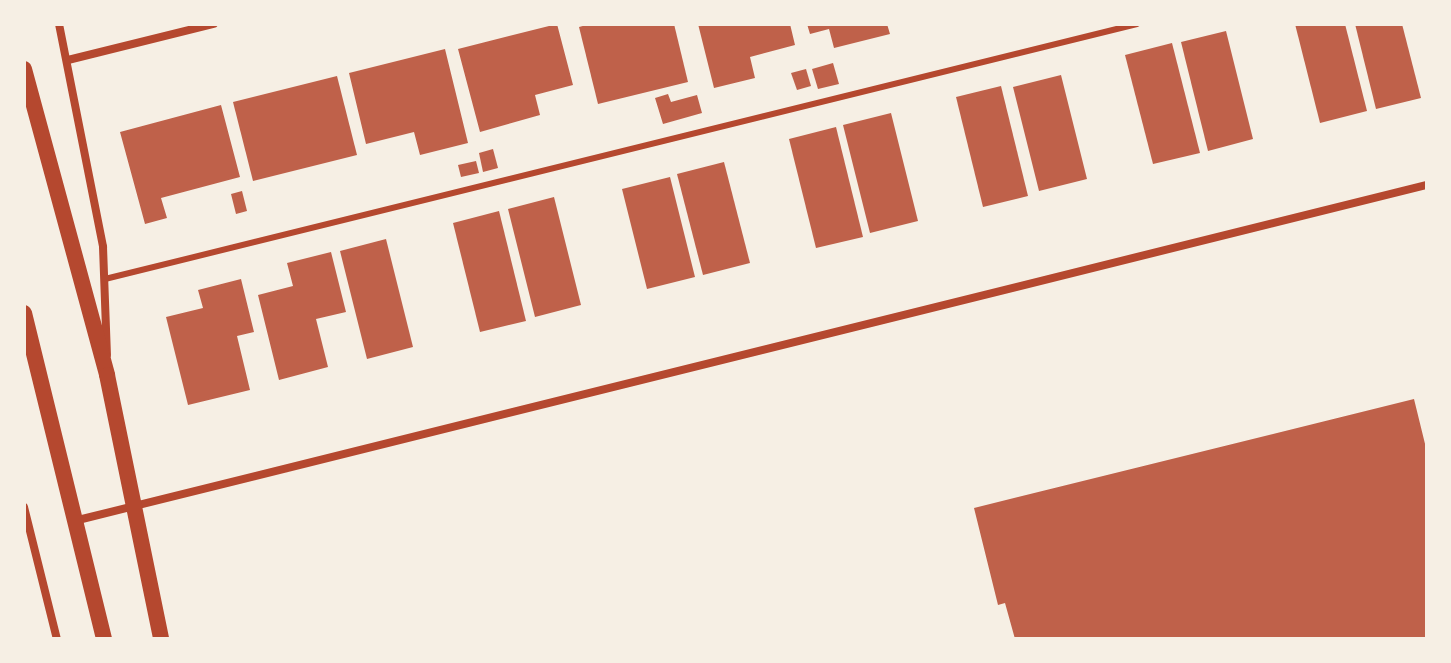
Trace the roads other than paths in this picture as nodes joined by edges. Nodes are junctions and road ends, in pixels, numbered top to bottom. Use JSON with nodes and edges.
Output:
{"nodes":[{"id":1,"x":59,"y":24,"type":"edge"},
{"id":2,"x":214,"y":24,"type":"edge"},
{"id":3,"x":1137,"y":24,"type":"edge"},
{"id":4,"x":68,"y":60,"type":"junction"},
{"id":5,"x":24,"y":69,"type":"edge"},
{"id":6,"x":1427,"y":185,"type":"edge"},
{"id":7,"x":105,"y":279,"type":"junction"},
{"id":8,"x":24,"y":313,"type":"edge"},
{"id":9,"x":107,"y":375,"type":"junction"},
{"id":10,"x":132,"y":506,"type":"junction"},
{"id":11,"x":24,"y":507,"type":"edge"},
{"id":12,"x":74,"y":521,"type":"junction"},
{"id":13,"x":57,"y":639,"type":"edge"},
{"id":14,"x":104,"y":639,"type":"edge"},
{"id":15,"x":161,"y":639,"type":"edge"}],
"edges":[{"from":1,"to":4,"type":"street"},
{"from":2,"to":4,"type":"street"},
{"from":3,"to":7,"type":"lane"},
{"from":4,"to":7,"type":"street"},
{"from":5,"to":9,"type":"main road"},
{"from":6,"to":10,"type":"street"},
{"from":7,"to":9,"type":"street"},
{"from":8,"to":12,"type":"main road"},
{"from":9,"to":10,"type":"main road"},
{"from":10,"to":12,"type":"street"},
{"from":10,"to":15,"type":"main road"},
{"from":11,"to":13,"type":"street"},
{"from":12,"to":14,"type":"main road"}]}
